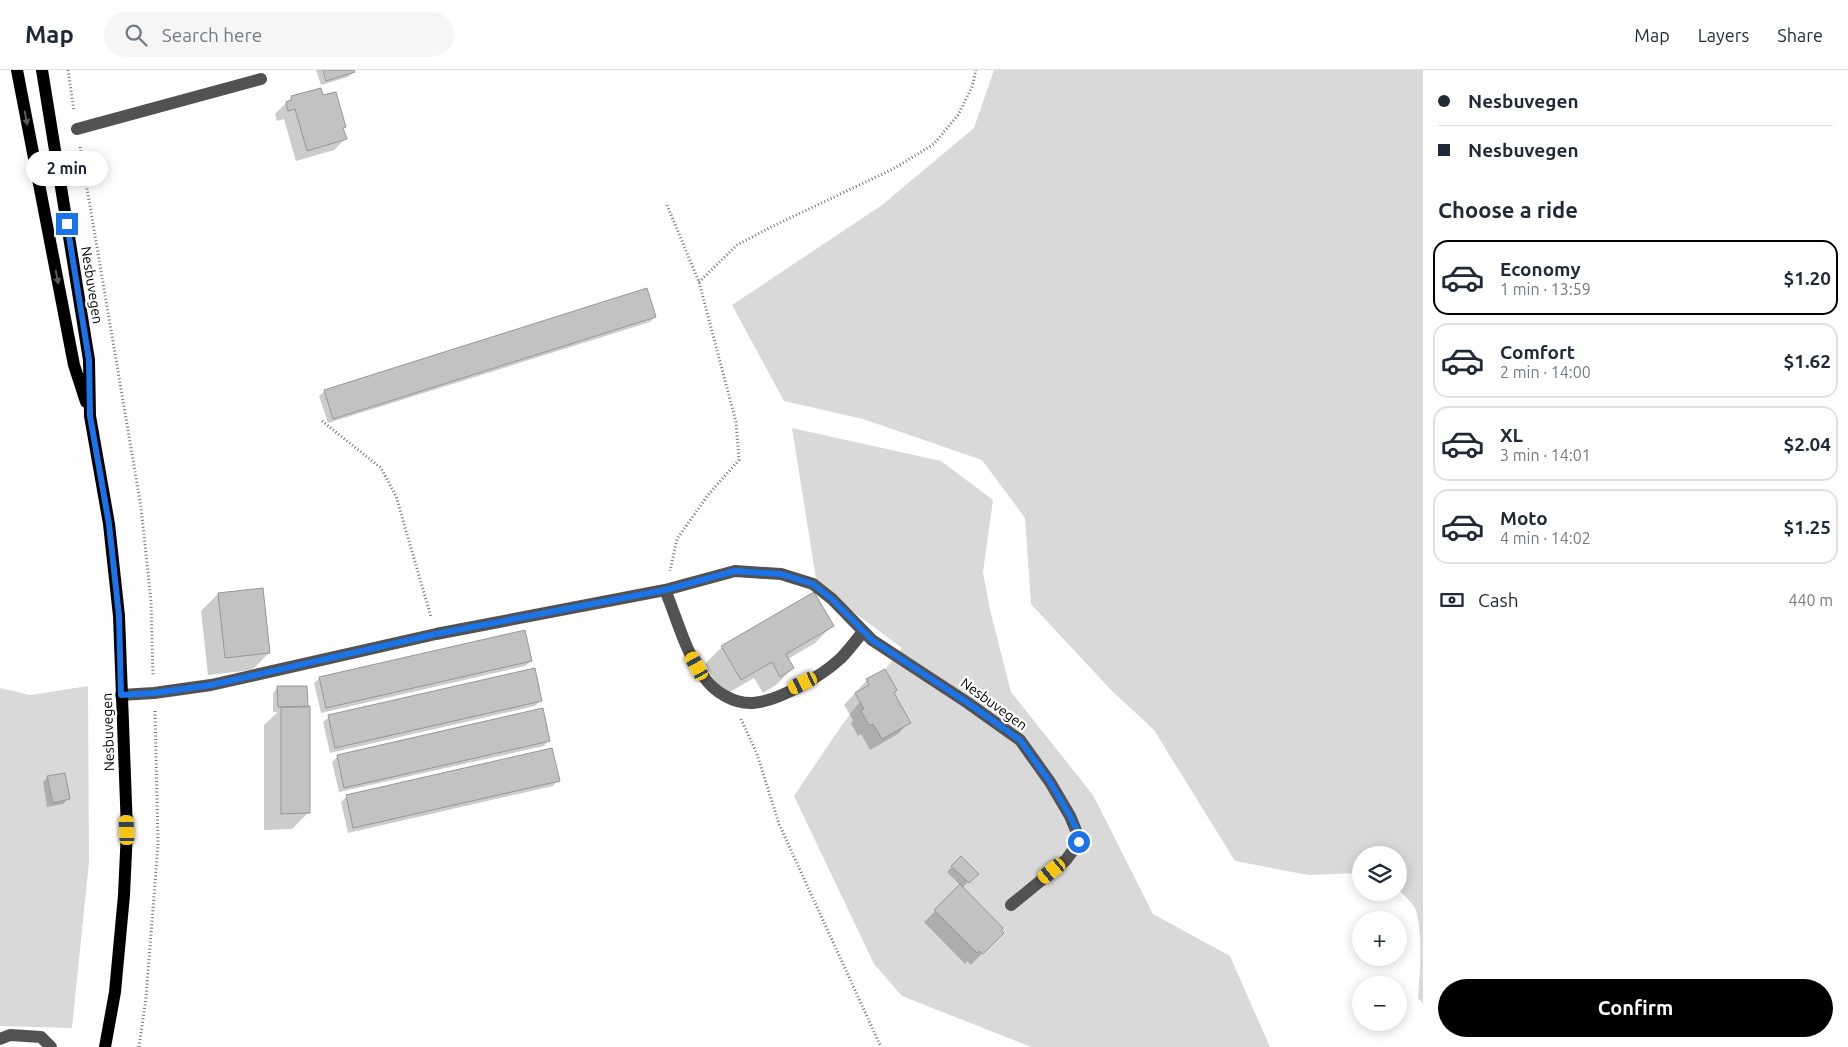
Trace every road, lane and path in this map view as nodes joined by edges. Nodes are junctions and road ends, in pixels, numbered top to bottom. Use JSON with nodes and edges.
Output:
{"nodes":[{"id":1,"x":17,"y":70,"type":"edge"},
{"id":2,"x":42,"y":70,"type":"edge"},
{"id":3,"x":68,"y":70,"type":"edge"},
{"id":4,"x":976,"y":70,"type":"edge"},
{"id":5,"x":261,"y":78,"type":"dead end"},
{"id":6,"x":77,"y":129,"type":"junction"},
{"id":7,"x":666,"y":205,"type":"dead end"},
{"id":8,"x":699,"y":282,"type":"junction"},
{"id":9,"x":90,"y":416,"type":"junction"},
{"id":10,"x":322,"y":421,"type":"dead end"},
{"id":11,"x":665,"y":590,"type":"junction"},
{"id":12,"x":863,"y":632,"type":"junction"},
{"id":13,"x":436,"y":634,"type":"junction"},
{"id":14,"x":154,"y":693,"type":"junction"},
{"id":15,"x":121,"y":695,"type":"junction"},
{"id":16,"x":732,"y":700,"type":"junction"},
{"id":17,"x":1011,"y":905,"type":"dead end"},
{"id":18,"x":0,"y":1038,"type":"edge"},
{"id":19,"x":51,"y":1047,"type":"edge"},
{"id":20,"x":105,"y":1047,"type":"edge"},
{"id":21,"x":139,"y":1047,"type":"edge"},
{"id":22,"x":881,"y":1047,"type":"edge"}],
"edges":[{"from":1,"to":9,"type":"main road","name":"Nesbuvegen","one_way":true},
{"from":2,"to":9,"type":"main road","name":"Nesbuvegen"},
{"from":3,"to":6,"type":"path"},
{"from":4,"to":8,"type":"path"},
{"from":5,"to":6,"type":"street"},
{"from":6,"to":14,"type":"path"},
{"from":7,"to":8,"type":"path"},
{"from":8,"to":11,"type":"path"},
{"from":9,"to":15,"type":"main road","name":"Nesbuvegen"},
{"from":10,"to":13,"type":"path"},
{"from":11,"to":12,"type":"street","name":"Nesbuvegen"},
{"from":11,"to":13,"type":"street","name":"Nesbuvegen"},
{"from":11,"to":16,"type":"street"},
{"from":12,"to":16,"type":"street"},
{"from":12,"to":17,"type":"street","name":"Nesbuvegen"},
{"from":13,"to":14,"type":"street","name":"Nesbuvegen"},
{"from":14,"to":15,"type":"street","name":"Nesbuvegen"},
{"from":14,"to":21,"type":"path"},
{"from":15,"to":20,"type":"main road","name":"Nesbuvegen"},
{"from":16,"to":22,"type":"path"},
{"from":18,"to":19,"type":"street"}]}
